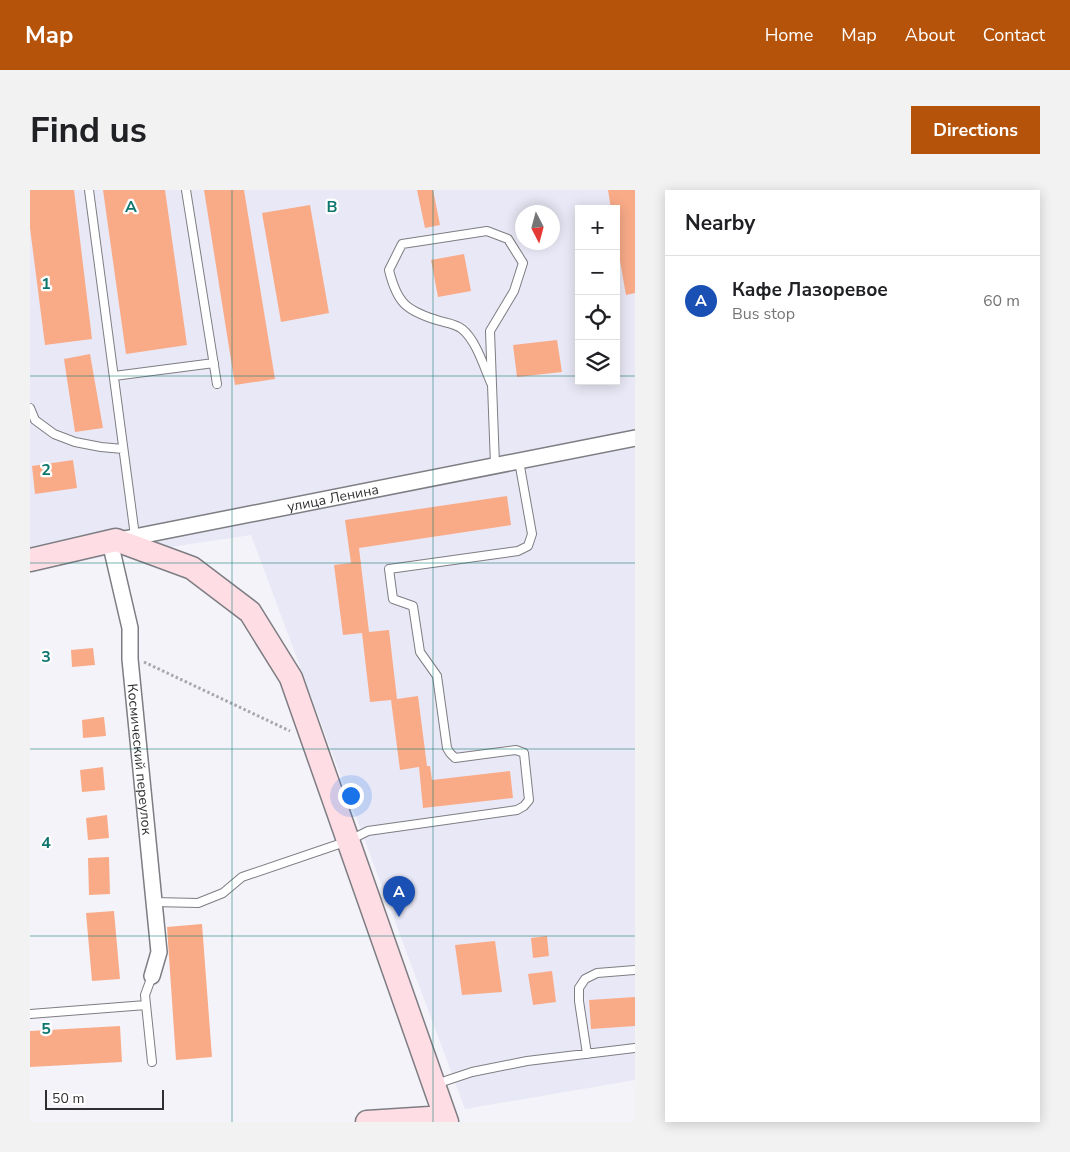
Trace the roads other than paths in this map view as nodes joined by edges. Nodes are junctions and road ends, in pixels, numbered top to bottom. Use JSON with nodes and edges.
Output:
{"nodes":[{"id":1,"x":89,"y":190,"type":"edge"},
{"id":2,"x":186,"y":190,"type":"edge"},
{"id":3,"x":214,"y":363,"type":"junction"},
{"id":4,"x":114,"y":376,"type":"junction"},
{"id":5,"x":491,"y":383,"type":"junction"},
{"id":6,"x":217,"y":384,"type":"dead end"},
{"id":7,"x":30,"y":408,"type":"edge"},
{"id":8,"x":635,"y":438,"type":"edge"},
{"id":9,"x":123,"y":449,"type":"junction"},
{"id":10,"x":519,"y":460,"type":"junction"},
{"id":11,"x":495,"y":465,"type":"junction"},
{"id":12,"x":120,"y":540,"type":"junction"},
{"id":13,"x":30,"y":560,"type":"edge"},
{"id":14,"x":348,"y":841,"type":"junction"},
{"id":15,"x":154,"y":902,"type":"junction"},
{"id":16,"x":635,"y":970,"type":"edge"},
{"id":17,"x":152,"y":976,"type":"joint"},
{"id":18,"x":146,"y":1005,"type":"junction"},
{"id":19,"x":30,"y":1014,"type":"edge"},
{"id":20,"x":635,"y":1048,"type":"edge"},
{"id":21,"x":587,"y":1054,"type":"junction"},
{"id":22,"x":152,"y":1062,"type":"dead end"},
{"id":23,"x":434,"y":1084,"type":"junction"},
{"id":24,"x":446,"y":1120,"type":"edge"},
{"id":25,"x":368,"y":1122,"type":"edge"}],
"edges":[{"from":1,"to":4,"type":"lane"},
{"from":2,"to":3,"type":"lane"},
{"from":3,"to":4,"type":"lane"},
{"from":3,"to":6,"type":"lane"},
{"from":4,"to":9,"type":"lane"},
{"from":5,"to":5,"type":"lane"},
{"from":5,"to":11,"type":"lane"},
{"from":7,"to":9,"type":"lane"},
{"from":8,"to":10,"type":"street","name":"улица Ленина"},
{"from":9,"to":12,"type":"lane"},
{"from":10,"to":11,"type":"street","name":"улица Ленина"},
{"from":10,"to":14,"type":"lane"},
{"from":11,"to":12,"type":"street","name":"улица Ленина"},
{"from":12,"to":13,"type":"main road","name":"улица Ленина"},
{"from":12,"to":14,"type":"main road"},
{"from":12,"to":15,"type":"street","name":"Космический переулок"},
{"from":14,"to":15,"type":"lane"},
{"from":14,"to":23,"type":"main road"},
{"from":15,"to":17,"type":"street","name":"Космический переулок"},
{"from":16,"to":21,"type":"lane"},
{"from":17,"to":18,"type":"lane"},
{"from":18,"to":19,"type":"lane"},
{"from":18,"to":22,"type":"lane"},
{"from":20,"to":21,"type":"lane"},
{"from":21,"to":23,"type":"lane"},
{"from":23,"to":24,"type":"main road"},
{"from":24,"to":25,"type":"main road"}]}
